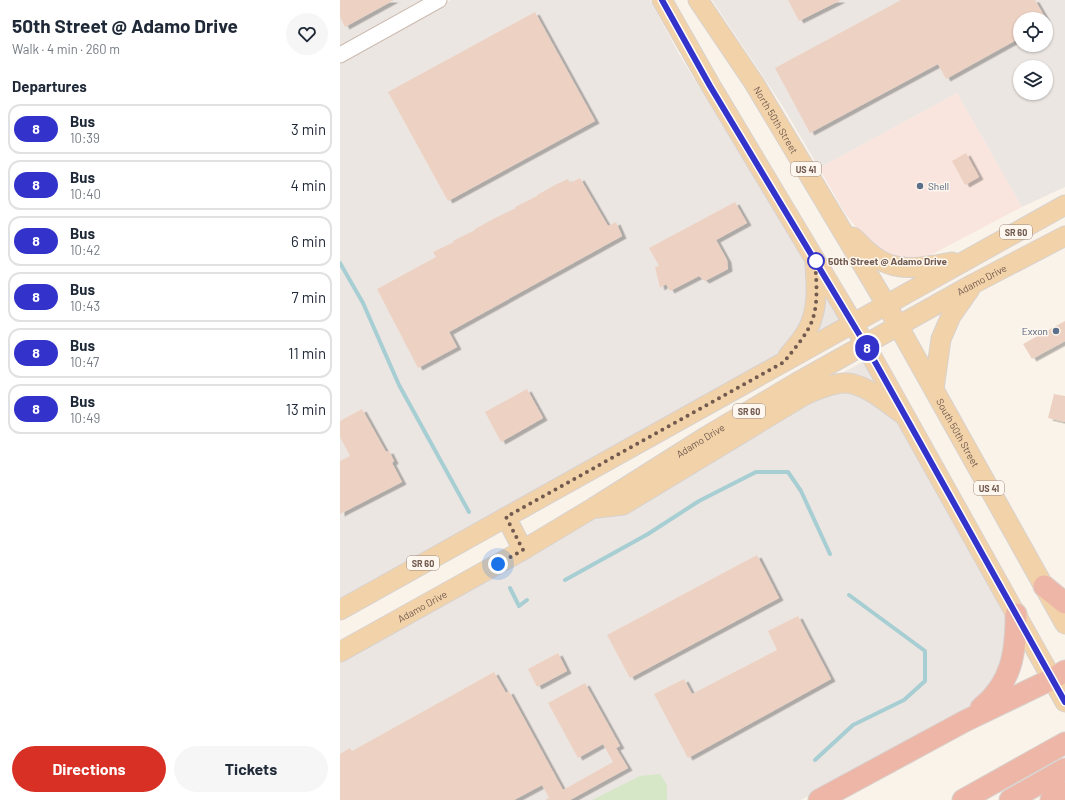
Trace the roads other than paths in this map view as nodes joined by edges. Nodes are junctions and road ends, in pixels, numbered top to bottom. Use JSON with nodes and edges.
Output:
{"nodes":[{"id":1,"x":439,"y":0,"type":"edge"},
{"id":2,"x":662,"y":0,"type":"edge"},
{"id":3,"x":698,"y":0,"type":"edge"},
{"id":4,"x":340,"y":55,"type":"edge"},
{"id":5,"x":1065,"y":204,"type":"edge"},
{"id":6,"x":837,"y":222,"type":"junction"},
{"id":7,"x":1065,"y":236,"type":"edge"},
{"id":8,"x":967,"y":259,"type":"junction"},
{"id":9,"x":815,"y":260,"type":"junction"},
{"id":10,"x":973,"y":284,"type":"junction"},
{"id":11,"x":886,"y":304,"type":"junction"},
{"id":12,"x":853,"y":323,"type":"junction"},
{"id":13,"x":898,"y":326,"type":"junction"},
{"id":14,"x":865,"y":344,"type":"junction"},
{"id":15,"x":784,"y":362,"type":"junction"},
{"id":16,"x":934,"y":389,"type":"junction"},
{"id":17,"x":906,"y":417,"type":"junction"},
{"id":18,"x":591,"y":509,"type":"junction"},
{"id":19,"x":506,"y":517,"type":"junction"},
{"id":20,"x":523,"y":550,"type":"junction"},
{"id":21,"x":1044,"y":586,"type":"junction"},
{"id":22,"x":1065,"y":603,"type":"edge"},
{"id":23,"x":340,"y":610,"type":"edge"},
{"id":24,"x":1016,"y":614,"type":"junction"},
{"id":25,"x":1065,"y":624,"type":"edge"},
{"id":26,"x":340,"y":652,"type":"edge"},
{"id":27,"x":1059,"y":675,"type":"edge"},
{"id":28,"x":1065,"y":702,"type":"edge"},
{"id":29,"x":965,"y":721,"type":"junction"},
{"id":30,"x":1065,"y":743,"type":"edge"},
{"id":31,"x":1065,"y":769,"type":"edge"},
{"id":32,"x":820,"y":800,"type":"edge"},
{"id":33,"x":963,"y":800,"type":"edge"},
{"id":34,"x":1010,"y":800,"type":"edge"}],
"edges":[{"from":1,"to":4,"type":"street"},
{"from":2,"to":9,"type":"main road"},
{"from":3,"to":6,"type":"main road","name":"North 50th Street","number":"US 41"},
{"from":5,"to":8,"type":"main road","number":"SR 60"},
{"from":6,"to":8,"type":"main road"},
{"from":6,"to":11,"type":"main road","name":"North 50th Street","number":"US 41"},
{"from":7,"to":10,"type":"main road","name":"Adamo Drive","number":"SR 60"},
{"from":8,"to":11,"type":"main road","number":"SR 60"},
{"from":9,"to":12,"type":"main road"},
{"from":9,"to":15,"type":"main road"},
{"from":10,"to":13,"type":"main road","name":"Adamo Drive","number":"SR 60"},
{"from":10,"to":16,"type":"main road"},
{"from":11,"to":12,"type":"main road","number":"SR 60"},
{"from":11,"to":13,"type":"main road","name":"South 50th Street","number":"US 41"},
{"from":12,"to":14,"type":"main road"},
{"from":12,"to":15,"type":"main road","number":"SR 60"},
{"from":13,"to":14,"type":"main road","name":"Adamo Drive","number":"SR 60"},
{"from":13,"to":16,"type":"main road","name":"South 50th Street","number":"US 41"},
{"from":14,"to":17,"type":"main road"},
{"from":14,"to":18,"type":"main road","name":"Adamo Drive","number":"SR 60"},
{"from":15,"to":19,"type":"main road","number":"SR 60"},
{"from":16,"to":21,"type":"main road","name":"South 50th Street","number":"US 41"},
{"from":17,"to":18,"type":"main road"},
{"from":17,"to":24,"type":"main road"},
{"from":18,"to":20,"type":"main road","name":"Adamo Drive","number":"SR 60"},
{"from":19,"to":20,"type":"main road"},
{"from":19,"to":23,"type":"main road","number":"SR 60"},
{"from":20,"to":26,"type":"main road","name":"Adamo Drive","number":"SR 60"},
{"from":21,"to":22,"type":"highway"},
{"from":21,"to":25,"type":"main road","name":"South 50th Street","number":"US 41"},
{"from":24,"to":27,"type":"main road"},
{"from":24,"to":29,"type":"highway"},
{"from":27,"to":28,"type":"main road"},
{"from":27,"to":29,"type":"highway"},
{"from":29,"to":32,"type":"highway"},
{"from":30,"to":33,"type":"highway"},
{"from":31,"to":34,"type":"highway"}]}
